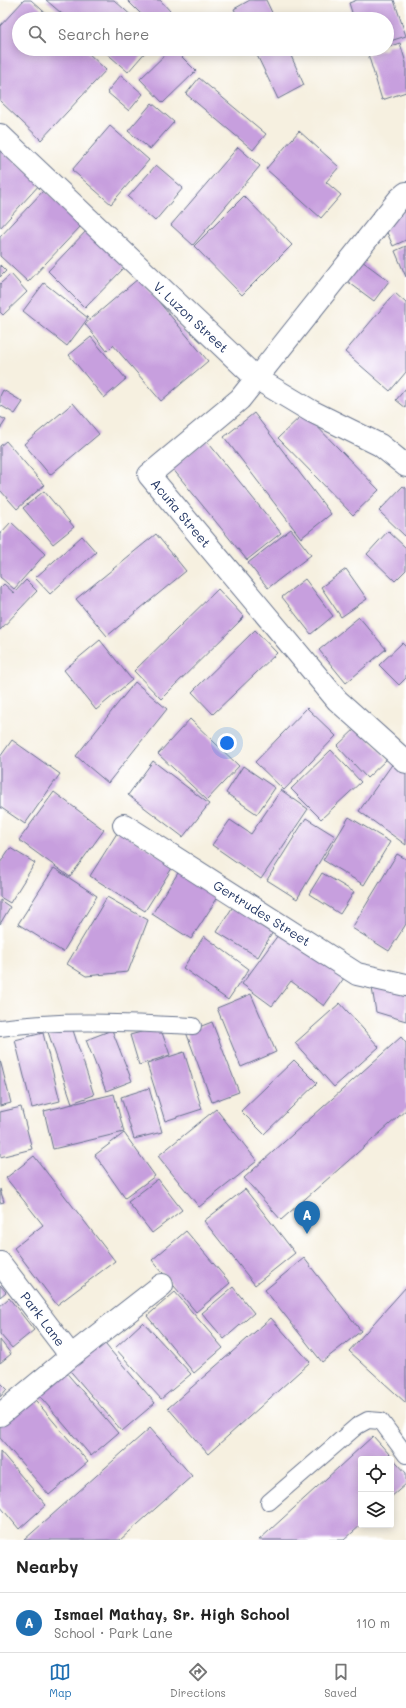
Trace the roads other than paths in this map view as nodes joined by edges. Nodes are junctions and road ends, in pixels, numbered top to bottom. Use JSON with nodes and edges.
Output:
{"nodes":[{"id":1,"x":0,"y":135,"type":"edge"},
{"id":2,"x":406,"y":193,"type":"edge"},
{"id":3,"x":256,"y":378,"type":"junction"},
{"id":4,"x":406,"y":466,"type":"edge"},
{"id":5,"x":406,"y":762,"type":"edge"},
{"id":6,"x":124,"y":825,"type":"dead end"},
{"id":7,"x":406,"y":985,"type":"edge"},
{"id":8,"x":193,"y":1026,"type":"dead end"},
{"id":9,"x":0,"y":1028,"type":"edge"},
{"id":10,"x":0,"y":1263,"type":"edge"},
{"id":11,"x":162,"y":1285,"type":"dead end"},
{"id":12,"x":71,"y":1356,"type":"junction"},
{"id":13,"x":0,"y":1415,"type":"edge"},
{"id":14,"x":406,"y":1454,"type":"edge"},
{"id":15,"x":269,"y":1502,"type":"dead end"}],
"edges":[{"from":1,"to":3,"type":"street","name":"V. Luzon Street"},
{"from":2,"to":3,"type":"street","name":"Acuña Street"},
{"from":3,"to":4,"type":"street","name":"V. Luzon Street"},
{"from":3,"to":5,"type":"street","name":"Acuña Street"},
{"from":6,"to":7,"type":"street","name":"Gertrudes Street"},
{"from":8,"to":9,"type":"lane"},
{"from":10,"to":12,"type":"street","name":"Park Lane"},
{"from":11,"to":12,"type":"street","name":"Park Lane"},
{"from":12,"to":13,"type":"street","name":"Park Lane"},
{"from":14,"to":15,"type":"lane"}]}
